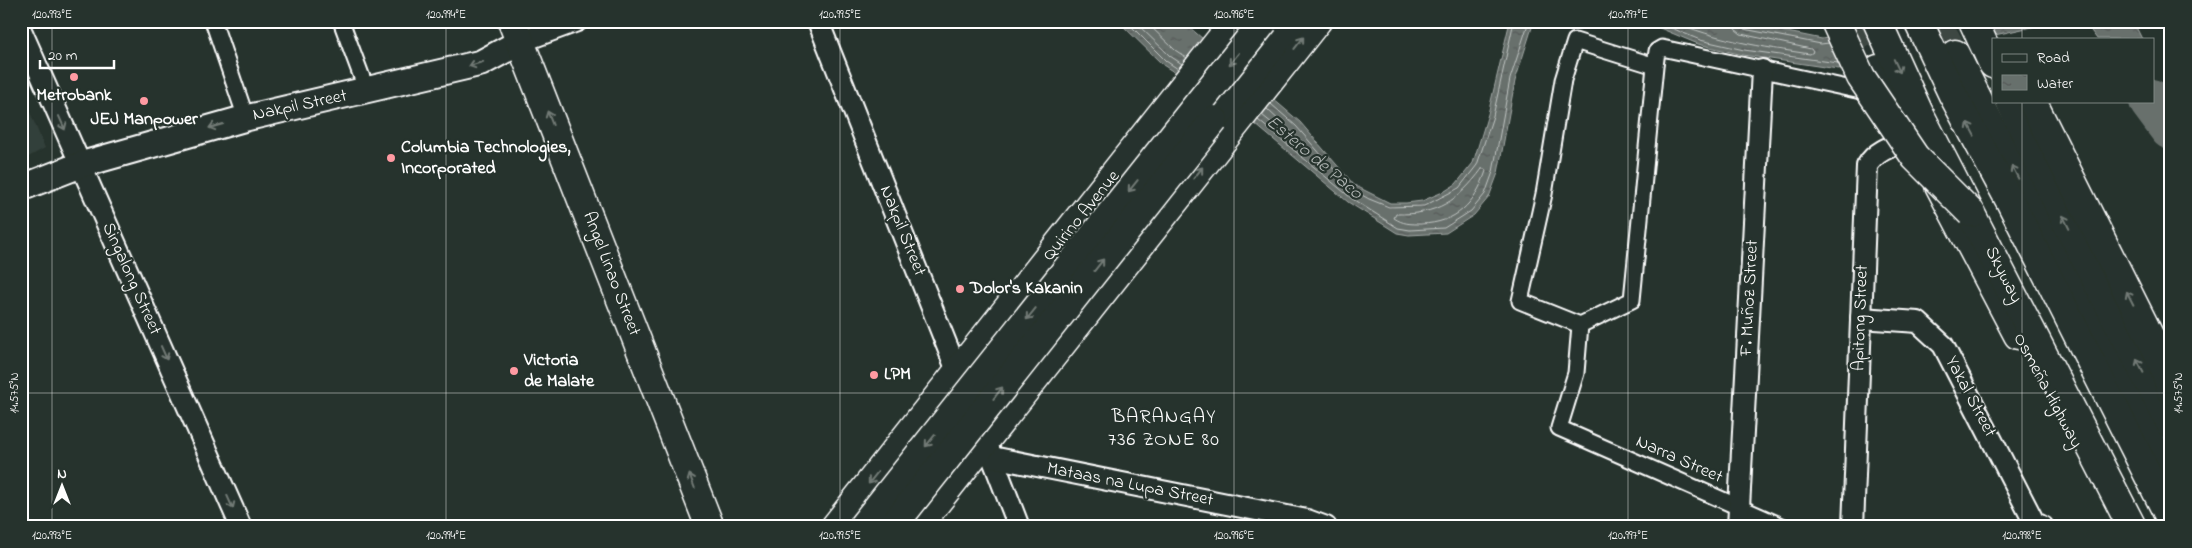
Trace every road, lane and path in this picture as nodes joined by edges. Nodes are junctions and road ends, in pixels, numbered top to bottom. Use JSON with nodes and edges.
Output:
{"nodes":[{"id":1,"x":213,"y":21,"type":"edge"},
{"id":2,"x":341,"y":21,"type":"edge"},
{"id":3,"x":577,"y":21,"type":"edge"},
{"id":4,"x":818,"y":21,"type":"edge"},
{"id":5,"x":1264,"y":21,"type":"edge"},
{"id":6,"x":1292,"y":21,"type":"edge"},
{"id":7,"x":1316,"y":21,"type":"edge"},
{"id":8,"x":1835,"y":21,"type":"edge"},
{"id":9,"x":1877,"y":21,"type":"edge"},
{"id":10,"x":1918,"y":21,"type":"edge"},
{"id":11,"x":1974,"y":21,"type":"edge"},
{"id":12,"x":1991,"y":21,"type":"edge"},
{"id":13,"x":1234,"y":23,"type":"edge"},
{"id":14,"x":21,"y":30,"type":"edge"},
{"id":15,"x":516,"y":32,"type":"edge"},
{"id":16,"x":2000,"y":38,"type":"edge"},
{"id":17,"x":1955,"y":54,"type":"tunnel mouth"},
{"id":18,"x":1992,"y":62,"type":"edge"},
{"id":19,"x":1655,"y":66,"type":"junction"},
{"id":20,"x":1878,"y":69,"type":"tunnel mouth"},
{"id":21,"x":1762,"y":70,"type":"junction"},
{"id":22,"x":367,"y":91,"type":"junction"},
{"id":23,"x":1860,"y":91,"type":"dead end"},
{"id":24,"x":2010,"y":102,"type":"edge"},
{"id":25,"x":2032,"y":102,"type":"edge"},
{"id":26,"x":246,"y":118,"type":"junction"},
{"id":27,"x":1914,"y":138,"type":"junction"},
{"id":28,"x":80,"y":165,"type":"junction"},
{"id":29,"x":21,"y":188,"type":"edge"},
{"id":30,"x":1971,"y":214,"type":"junction"},
{"id":31,"x":1861,"y":318,"type":"junction"},
{"id":32,"x":1580,"y":325,"type":"junction"},
{"id":33,"x":958,"y":371,"type":"junction"},
{"id":34,"x":2171,"y":390,"type":"edge"},
{"id":35,"x":2171,"y":425,"type":"edge"},
{"id":36,"x":989,"y":449,"type":"junction"},
{"id":37,"x":2171,"y":481,"type":"edge"},
{"id":38,"x":1739,"y":517,"type":"edge"},
{"id":39,"x":2171,"y":520,"type":"edge"},
{"id":40,"x":242,"y":527,"type":"edge"},
{"id":41,"x":710,"y":527,"type":"edge"},
{"id":42,"x":835,"y":527,"type":"edge"},
{"id":43,"x":862,"y":527,"type":"edge"},
{"id":44,"x":892,"y":527,"type":"edge"},
{"id":45,"x":917,"y":527,"type":"edge"},
{"id":46,"x":1019,"y":527,"type":"edge"},
{"id":47,"x":1326,"y":527,"type":"edge"},
{"id":48,"x":1784,"y":527,"type":"edge"},
{"id":49,"x":1853,"y":527,"type":"edge"},
{"id":50,"x":2042,"y":527,"type":"edge"},
{"id":51,"x":2119,"y":527,"type":"edge"},
{"id":52,"x":2132,"y":527,"type":"edge"}],
"edges":[{"from":1,"to":26,"type":"street"},
{"from":2,"to":22,"type":"street"},
{"from":3,"to":15,"type":"street","name":"Nakpil Street"},
{"from":4,"to":33,"type":"street","name":"Nakpil Street"},
{"from":5,"to":43,"type":"main road","one_way":true,"bridge":true},
{"from":44,"to":6,"type":"main road","one_way":true,"bridge":true},
{"from":36,"to":7,"type":"main road","one_way":true},
{"from":8,"to":30,"type":"main road","bridge":true},
{"from":9,"to":30,"type":"main road","name":"Skyway","one_way":true,"bridge":true},
{"from":39,"to":10,"type":"main road","one_way":true},
{"from":11,"to":18,"type":"main road"},
{"from":12,"to":16,"type":"main road"},
{"from":13,"to":33,"type":"main road","name":"Quirino Avenue"},
{"from":14,"to":28,"type":"street","name":"Singalong Street","one_way":true},
{"from":15,"to":22,"type":"street","name":"Nakpil Street","one_way":true},
{"from":41,"to":15,"type":"main road","name":"Angel Linao Street","one_way":true},
{"from":37,"to":17,"type":"main road","one_way":true},
{"from":19,"to":21,"type":"street"},
{"from":19,"to":32,"type":"street"},
{"from":19,"to":32,"type":"street"},
{"from":20,"to":27,"type":"main road","name":"Osmeña Highway"},
{"from":21,"to":23,"type":"street"},
{"from":21,"to":38,"type":"street","name":"F. Muñoz Street"},
{"from":22,"to":26,"type":"street","name":"Nakpil Street"},
{"from":35,"to":24,"type":"main road","one_way":true},
{"from":34,"to":25,"type":"main road","one_way":true},
{"from":26,"to":28,"type":"street","name":"Nakpil Street","one_way":true},
{"from":27,"to":31,"type":"street","name":"Apitong Street"},
{"from":27,"to":51,"type":"main road","name":"Osmeña Highway"},
{"from":28,"to":29,"type":"street","name":"Nakpil Street"},
{"from":28,"to":40,"type":"street","name":"Singalong Street","one_way":true},
{"from":30,"to":52,"type":"main road","name":"Skyway"},
{"from":31,"to":49,"type":"street","name":"Apitong Street"},
{"from":31,"to":50,"type":"street","name":"Yakal Street"},
{"from":32,"to":38,"type":"street","name":"Narra Street"},
{"from":33,"to":36,"type":"street","name":"Nakpil Street"},
{"from":33,"to":42,"type":"main road","name":"Quirino Avenue","one_way":true},
{"from":36,"to":45,"type":"main road"},
{"from":36,"to":46,"type":"street","name":"Nakpil Street"},
{"from":36,"to":47,"type":"street","name":"Mataas na Lupa Street"},
{"from":38,"to":48,"type":"street","name":"Narra Street"}]}
